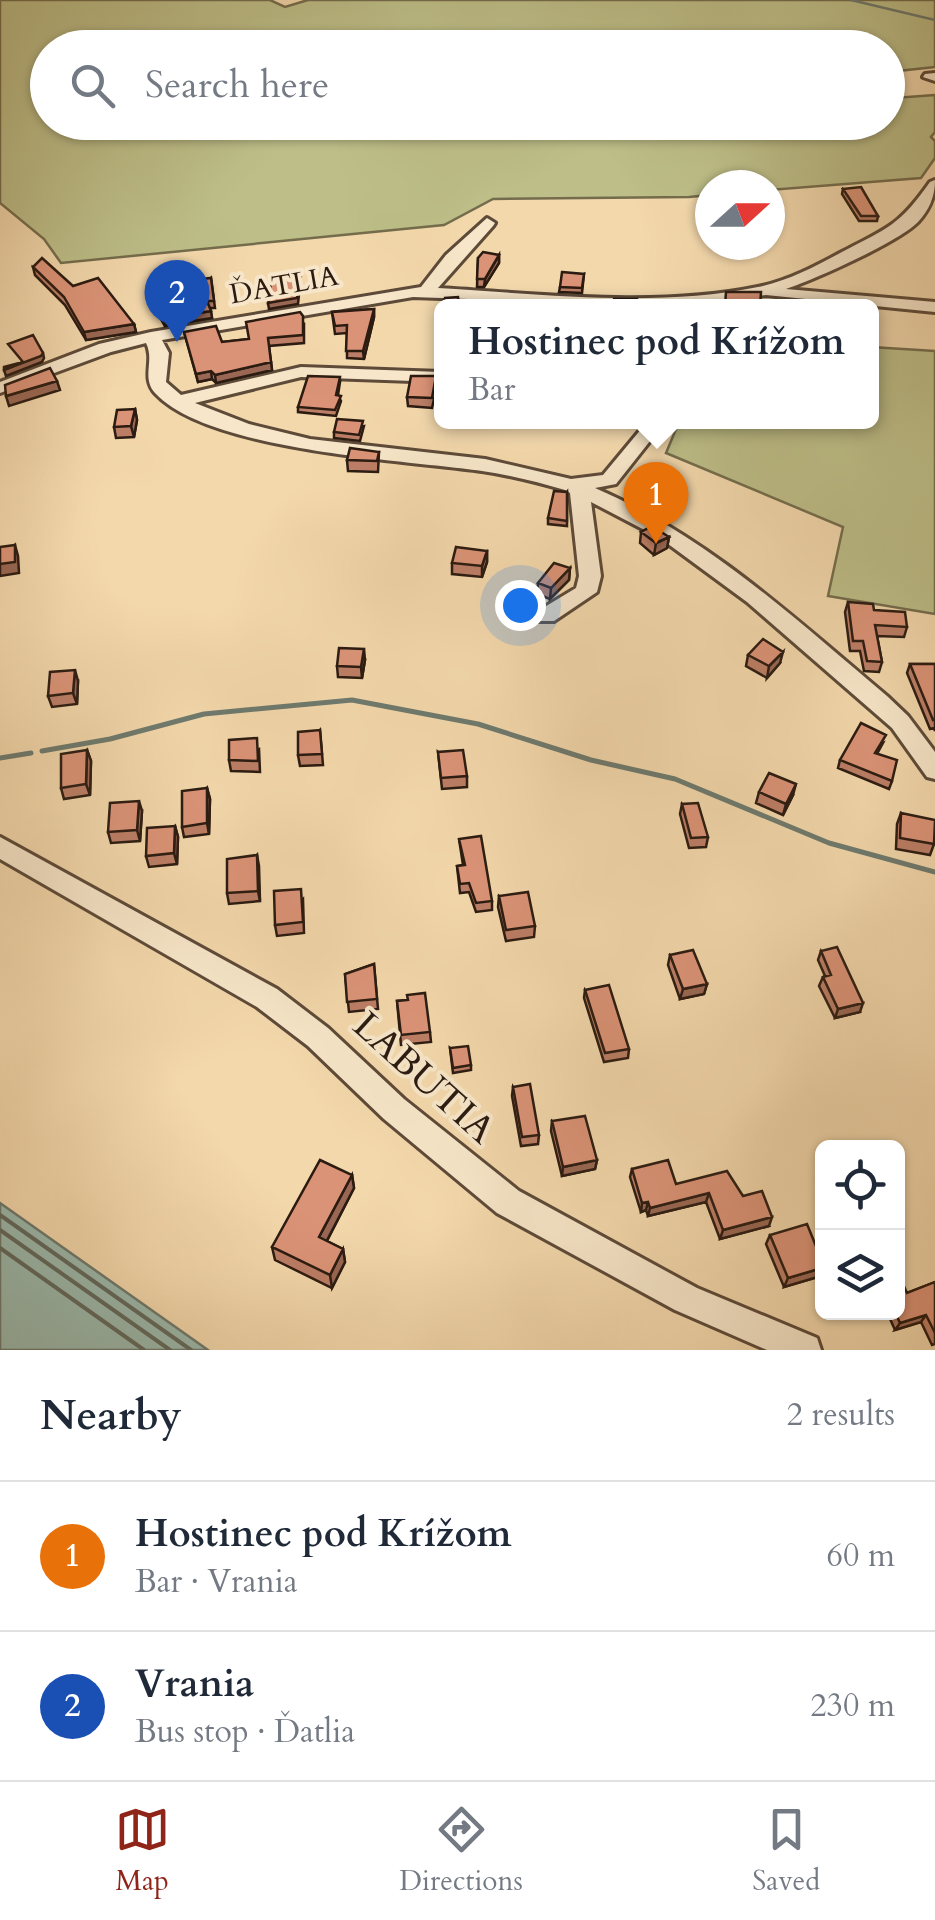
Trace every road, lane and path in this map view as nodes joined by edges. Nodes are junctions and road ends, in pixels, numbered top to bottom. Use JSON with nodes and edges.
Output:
{"nodes":[{"id":1,"x":935,"y":184,"type":"edge"},
{"id":2,"x":488,"y":224,"type":"dead end"},
{"id":3,"x":427,"y":291,"type":"junction"},
{"id":4,"x":760,"y":292,"type":"junction"},
{"id":5,"x":556,"y":299,"type":"edge"},
{"id":6,"x":688,"y":299,"type":"edge"},
{"id":7,"x":842,"y":299,"type":"edge"},
{"id":8,"x":879,"y":302,"type":"edge"},
{"id":9,"x":935,"y":307,"type":"edge"},
{"id":10,"x":151,"y":337,"type":"junction"},
{"id":11,"x":434,"y":377,"type":"edge"},
{"id":12,"x":0,"y":388,"type":"edge"},
{"id":13,"x":180,"y":402,"type":"junction"},
{"id":14,"x":650,"y":429,"type":"edge"},
{"id":15,"x":573,"y":488,"type":"junction"},
{"id":16,"x":546,"y":616,"type":"dead end"},
{"id":17,"x":935,"y":770,"type":"edge"},
{"id":18,"x":0,"y":847,"type":"edge"},
{"id":19,"x":805,"y":1350,"type":"edge"}],
"edges":[{"from":1,"to":4,"type":"street","name":"ĎATLIA"},
{"from":2,"to":3,"type":"street"},
{"from":3,"to":5,"type":"street","name":"ĎATLIA"},
{"from":3,"to":10,"type":"street","name":"ĎATLIA"},
{"from":4,"to":6,"type":"street","name":"ĎATLIA"},
{"from":4,"to":7,"type":"street","name":"ĎATLIA"},
{"from":8,"to":9,"type":"street","name":"ĎATLIA"},
{"from":10,"to":12,"type":"street","name":"ĎATLIA"},
{"from":10,"to":13,"type":"street"},
{"from":11,"to":13,"type":"street"},
{"from":13,"to":15,"type":"street"},
{"from":14,"to":15,"type":"street"},
{"from":15,"to":16,"type":"street"},
{"from":15,"to":17,"type":"street"},
{"from":18,"to":19,"type":"street","name":"LABUTIA"}]}
